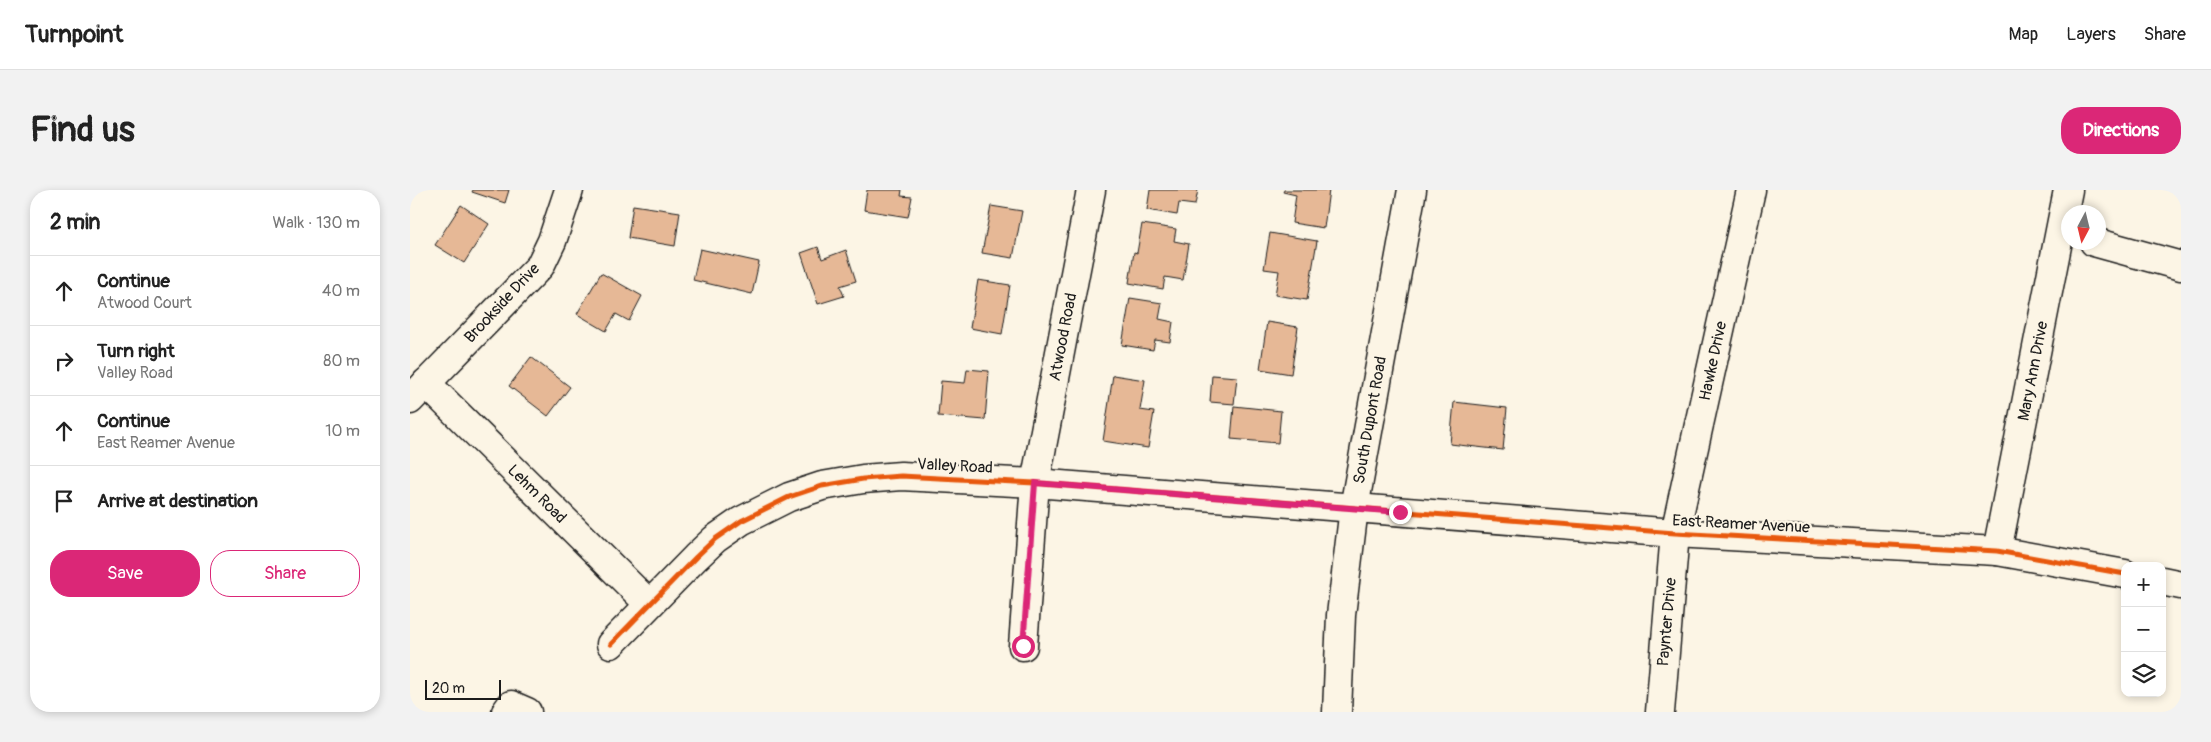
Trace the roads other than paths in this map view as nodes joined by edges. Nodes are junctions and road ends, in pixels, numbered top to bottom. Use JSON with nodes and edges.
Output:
{"nodes":[{"id":1,"x":569,"y":190,"type":"edge"},
{"id":2,"x":1091,"y":190,"type":"edge"},
{"id":3,"x":1412,"y":190,"type":"edge"},
{"id":4,"x":1751,"y":190,"type":"edge"},
{"id":5,"x":2068,"y":190,"type":"edge"},
{"id":6,"x":2067,"y":205,"type":"edge"},
{"id":7,"x":2106,"y":245,"type":"edge"},
{"id":8,"x":2061,"y":249,"type":"edge"},
{"id":9,"x":2181,"y":266,"type":"edge"},
{"id":10,"x":418,"y":391,"type":"edge"},
{"id":11,"x":1035,"y":483,"type":"junction"},
{"id":12,"x":1354,"y":508,"type":"junction"},
{"id":13,"x":1675,"y":533,"type":"junction"},
{"id":14,"x":1997,"y":551,"type":"junction"},
{"id":15,"x":2121,"y":573,"type":"edge"},
{"id":16,"x":2166,"y":582,"type":"edge"},
{"id":17,"x":2181,"y":585,"type":"edge"},
{"id":18,"x":649,"y":604,"type":"junction"},
{"id":19,"x":611,"y":644,"type":"dead end"},
{"id":20,"x":1023,"y":646,"type":"dead end"},
{"id":21,"x":1337,"y":712,"type":"edge"},
{"id":22,"x":1660,"y":712,"type":"edge"}],
"edges":[{"from":1,"to":10,"type":"street","name":"Brookside Drive"},
{"from":2,"to":11,"type":"street","name":"Atwood Road"},
{"from":3,"to":12,"type":"street","name":"South Dupont Road"},
{"from":4,"to":13,"type":"street","name":"Hawke Drive"},
{"from":5,"to":6,"type":"street","name":"Mary Ann Drive"},
{"from":7,"to":9,"type":"street"},
{"from":8,"to":14,"type":"street","name":"Mary Ann Drive"},
{"from":10,"to":18,"type":"street","name":"Lehm Road"},
{"from":11,"to":12,"type":"street","name":"Valley Road"},
{"from":11,"to":18,"type":"street","name":"Valley Road"},
{"from":11,"to":20,"type":"street","name":"Atwood Road"},
{"from":12,"to":13,"type":"street","name":"East Reamer Avenue"},
{"from":12,"to":21,"type":"street","name":"South Dupont Road"},
{"from":13,"to":14,"type":"street","name":"East Reamer Avenue"},
{"from":13,"to":22,"type":"street","name":"Paynter Drive"},
{"from":14,"to":15,"type":"street","name":"East Reamer Avenue"},
{"from":16,"to":17,"type":"street"},
{"from":18,"to":19,"type":"street","name":"Valley Road"}]}
